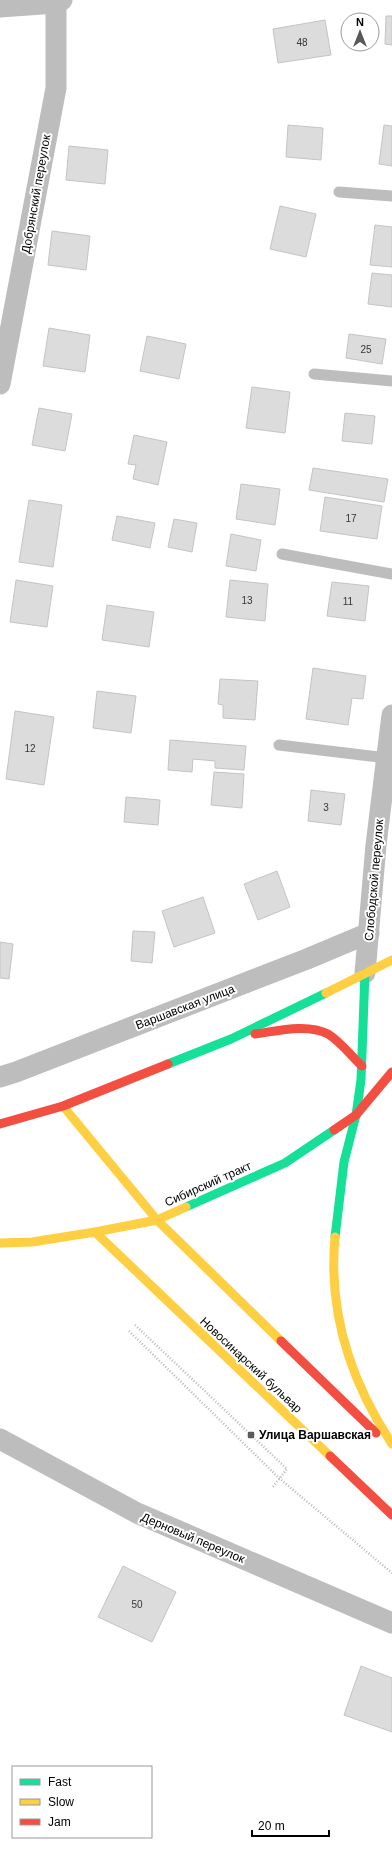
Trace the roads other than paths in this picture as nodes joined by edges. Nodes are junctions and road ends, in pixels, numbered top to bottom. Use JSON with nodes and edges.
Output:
{"nodes":[{"id":1,"x":59,"y":1,"type":"edge"},
{"id":2,"x":0,"y":7,"type":"edge"},
{"id":3,"x":339,"y":192,"type":"dead end"},
{"id":4,"x":392,"y":196,"type":"edge"},
{"id":5,"x":314,"y":374,"type":"dead end"},
{"id":6,"x":392,"y":381,"type":"edge"},
{"id":7,"x":0,"y":384,"type":"edge"},
{"id":8,"x":282,"y":554,"type":"dead end"},
{"id":9,"x":392,"y":574,"type":"edge"},
{"id":10,"x":392,"y":715,"type":"edge"},
{"id":11,"x":279,"y":745,"type":"dead end"},
{"id":12,"x":387,"y":758,"type":"junction"},
{"id":13,"x":369,"y":933,"type":"junction"},
{"id":14,"x":392,"y":960,"type":"edge"},
{"id":15,"x":365,"y":973,"type":"junction"},
{"id":16,"x":231,"y":1038,"type":"junction"},
{"id":17,"x":362,"y":1066,"type":"junction"},
{"id":18,"x":392,"y":1072,"type":"edge"},
{"id":19,"x":0,"y":1077,"type":"edge"},
{"id":20,"x":63,"y":1106,"type":"junction"},
{"id":21,"x":356,"y":1115,"type":"junction"},
{"id":22,"x":0,"y":1124,"type":"edge"},
{"id":23,"x":157,"y":1220,"type":"junction"},
{"id":24,"x":95,"y":1232,"type":"junction"},
{"id":25,"x":0,"y":1243,"type":"edge"},
{"id":26,"x":0,"y":1439,"type":"edge"},
{"id":27,"x":392,"y":1444,"type":"edge"},
{"id":28,"x":392,"y":1448,"type":"edge"},
{"id":29,"x":392,"y":1515,"type":"edge"},
{"id":30,"x":392,"y":1623,"type":"edge"}],
"edges":[{"from":1,"to":2,"type":"street"},
{"from":1,"to":7,"type":"street","name":"Добрянский переулок"},
{"from":3,"to":4,"type":"lane"},
{"from":5,"to":6,"type":"lane"},
{"from":8,"to":9,"type":"lane"},
{"from":10,"to":12,"type":"street","name":"Слободской переулок"},
{"from":11,"to":12,"type":"lane"},
{"from":12,"to":13,"type":"street","name":"Слободской переулок"},
{"from":13,"to":15,"type":"street","name":"Слободской переулок"},
{"from":13,"to":19,"type":"street","name":"Варшавская улица"},
{"from":14,"to":15,"type":"main road"},
{"from":15,"to":16,"type":"main road"},
{"from":15,"to":17,"type":"main road"},
{"from":16,"to":17,"type":"main road"},
{"from":16,"to":20,"type":"main road"},
{"from":17,"to":21,"type":"main road"},
{"from":18,"to":21,"type":"main road","name":"Сибирский тракт"},
{"from":20,"to":22,"type":"main road"},
{"from":20,"to":23,"type":"main road"},
{"from":21,"to":23,"type":"main road","name":"Сибирский тракт"},
{"from":21,"to":27,"type":"main road"},
{"from":23,"to":24,"type":"main road","name":"Сибирский тракт"},
{"from":23,"to":28,"type":"main road"},
{"from":24,"to":25,"type":"main road","name":"Сибирский тракт"},
{"from":24,"to":29,"type":"main road","name":"Новосинарский бульвар"},
{"from":26,"to":30,"type":"street","name":"Дерновый переулок"}]}
